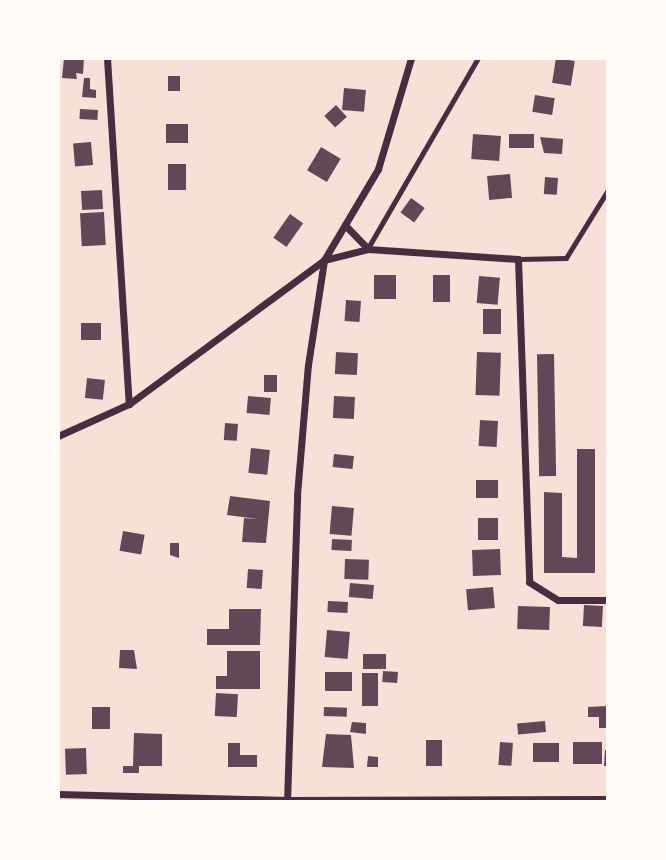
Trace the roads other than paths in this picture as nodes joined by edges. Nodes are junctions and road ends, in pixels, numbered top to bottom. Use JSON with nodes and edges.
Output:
{"nodes":[{"id":1,"x":107,"y":58,"type":"edge"},
{"id":2,"x":411,"y":58,"type":"edge"},
{"id":3,"x":478,"y":58,"type":"edge"},
{"id":4,"x":608,"y":190,"type":"edge"},
{"id":5,"x":345,"y":225,"type":"junction"},
{"id":6,"x":368,"y":249,"type":"junction"},
{"id":7,"x":518,"y":259,"type":"junction"},
{"id":8,"x":324,"y":260,"type":"junction"},
{"id":9,"x":129,"y":404,"type":"junction"},
{"id":10,"x":58,"y":436,"type":"edge"},
{"id":11,"x":608,"y":600,"type":"edge"},
{"id":12,"x":58,"y":794,"type":"edge"},
{"id":13,"x":608,"y":799,"type":"edge"},
{"id":14,"x":287,"y":801,"type":"edge"}],
"edges":[{"from":1,"to":9,"type":"street"},
{"from":2,"to":5,"type":"street"},
{"from":3,"to":6,"type":"lane"},
{"from":4,"to":7,"type":"lane"},
{"from":5,"to":6,"type":"street"},
{"from":5,"to":8,"type":"street"},
{"from":6,"to":7,"type":"street"},
{"from":6,"to":8,"type":"street"},
{"from":7,"to":11,"type":"street"},
{"from":8,"to":9,"type":"street"},
{"from":8,"to":14,"type":"street"},
{"from":9,"to":10,"type":"street"},
{"from":12,"to":14,"type":"street"},
{"from":13,"to":14,"type":"street"}]}
